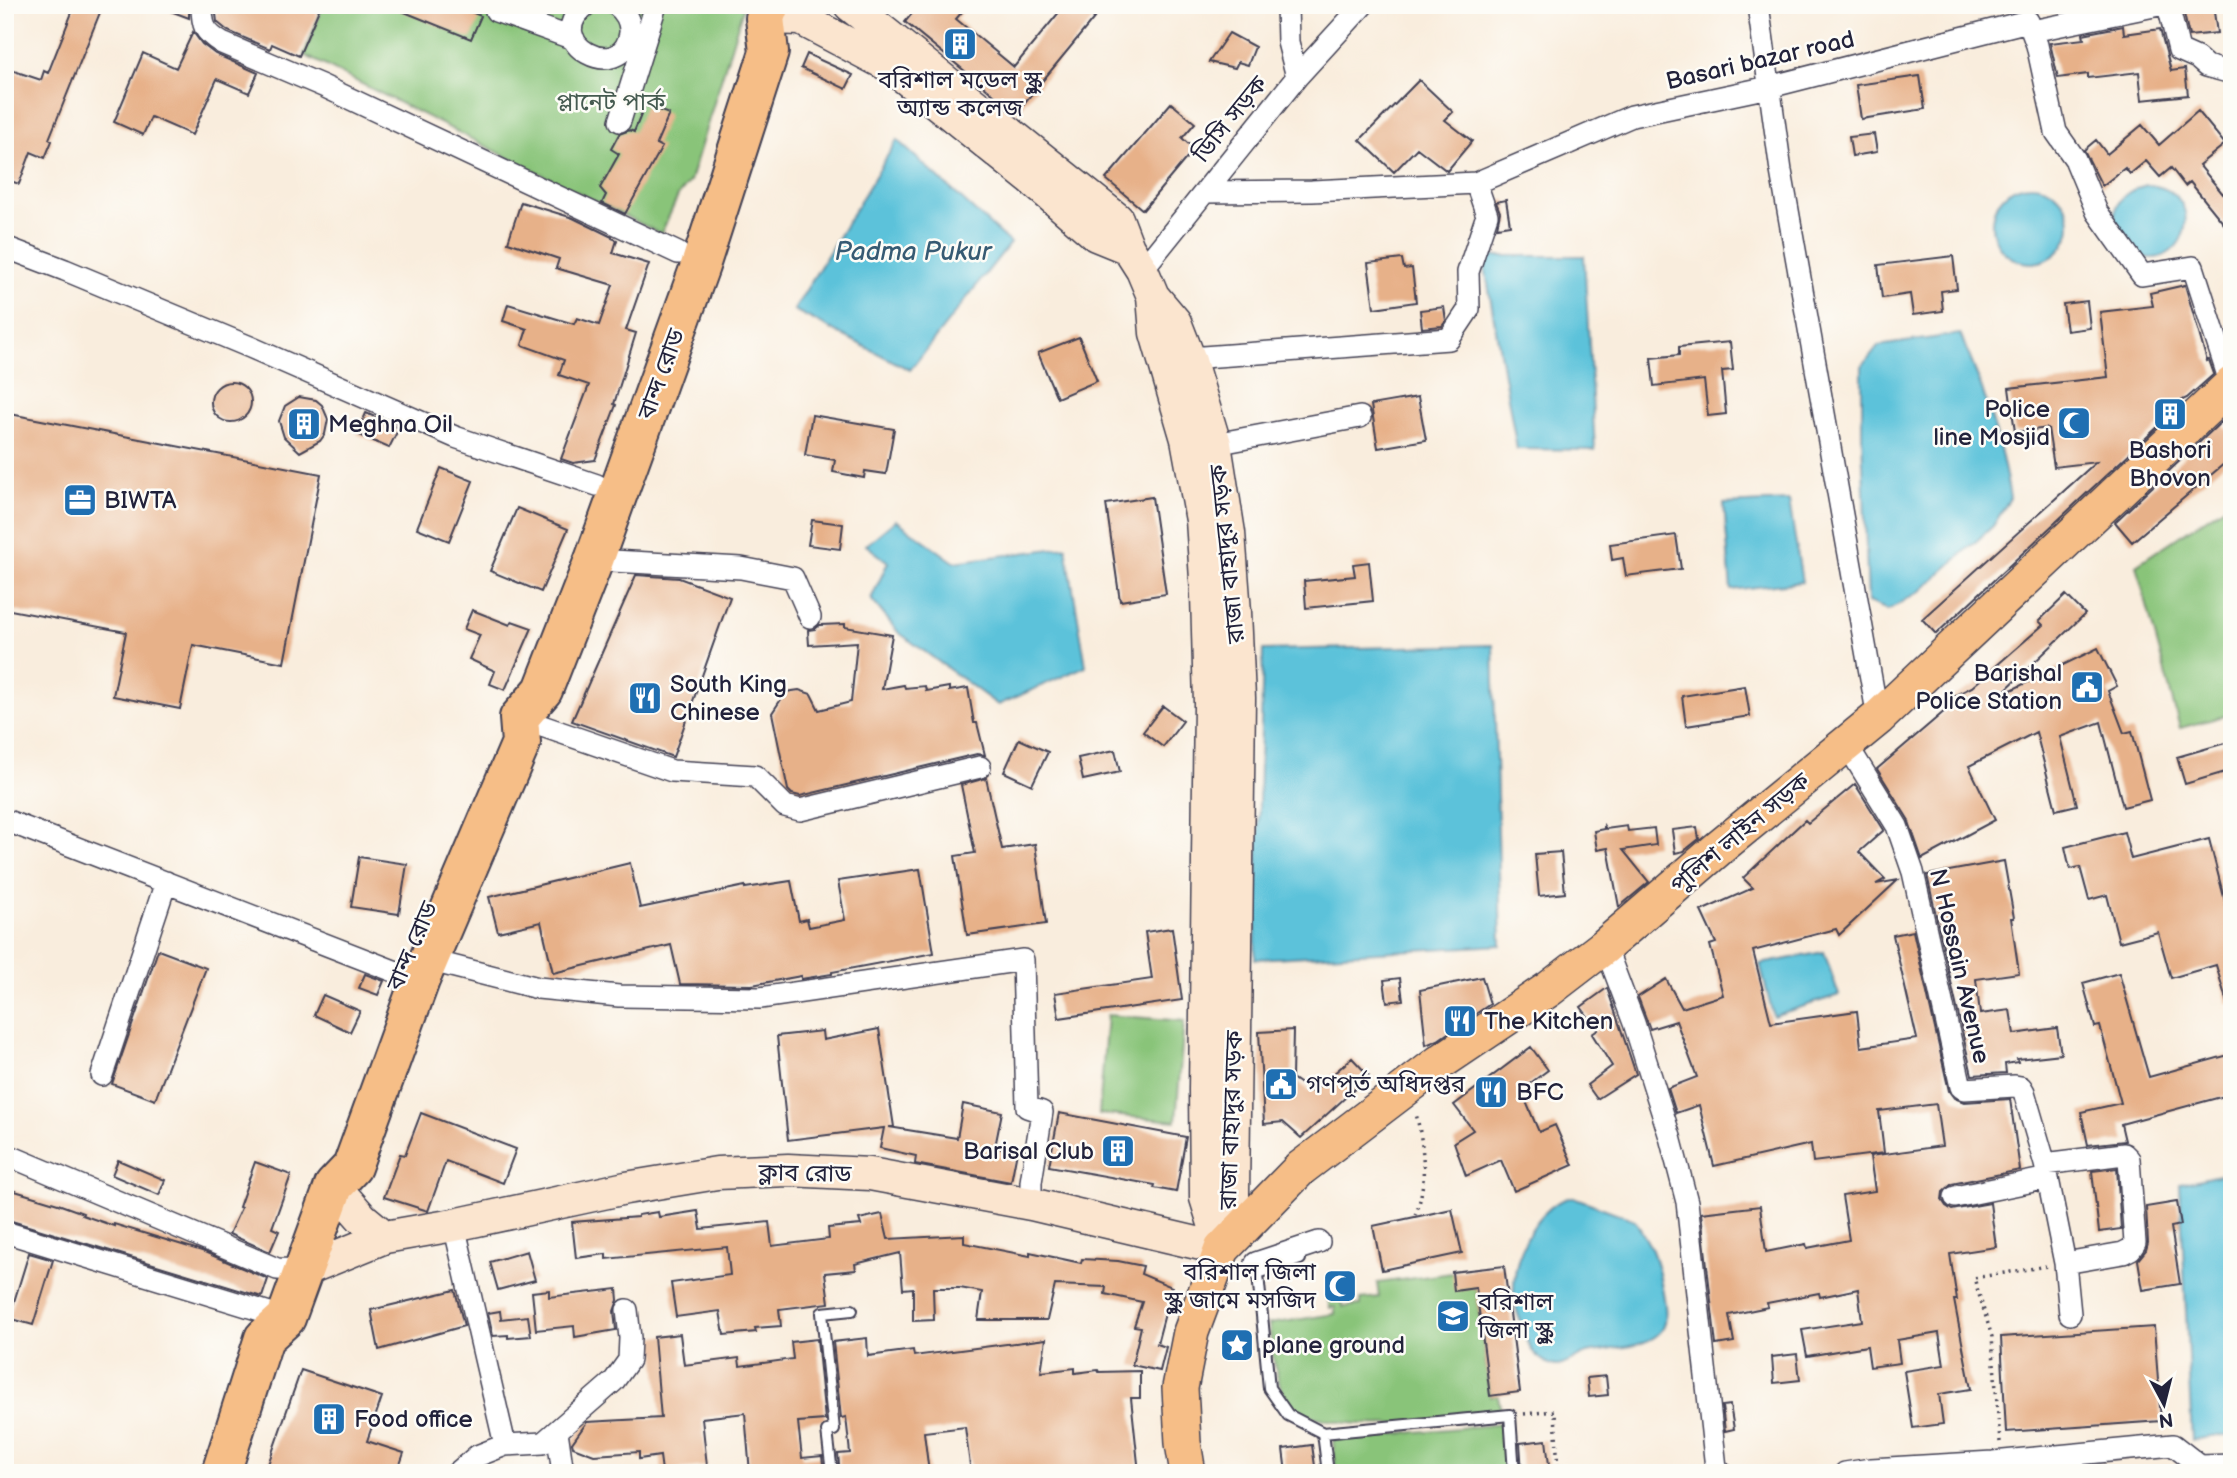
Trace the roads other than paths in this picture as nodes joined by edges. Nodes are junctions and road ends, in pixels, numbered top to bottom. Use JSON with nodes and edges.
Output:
{"nodes":[{"id":1,"x":202,"y":5,"type":"edge"},
{"id":2,"x":586,"y":5,"type":"edge"},
{"id":3,"x":616,"y":5,"type":"edge"},
{"id":4,"x":656,"y":5,"type":"edge"},
{"id":5,"x":850,"y":5,"type":"edge"},
{"id":6,"x":1287,"y":5,"type":"edge"},
{"id":7,"x":1363,"y":5,"type":"edge"},
{"id":8,"x":1758,"y":5,"type":"edge"},
{"id":9,"x":2159,"y":5,"type":"edge"},
{"id":10,"x":2168,"y":5,"type":"edge"},
{"id":11,"x":492,"y":7,"type":"edge"},
{"id":12,"x":768,"y":12,"type":"edge"},
{"id":13,"x":2029,"y":19,"type":"edge"},
{"id":14,"x":574,"y":39,"type":"junction"},
{"id":15,"x":2232,"y":74,"type":"edge"},
{"id":16,"x":1297,"y":77,"type":"junction"},
{"id":17,"x":1769,"y":87,"type":"junction"},
{"id":18,"x":620,"y":121,"type":"dead end"},
{"id":19,"x":1476,"y":183,"type":"junction"},
{"id":20,"x":1205,"y":192,"type":"junction"},
{"id":21,"x":5,"y":247,"type":"edge"},
{"id":22,"x":678,"y":253,"type":"junction"},
{"id":23,"x":1141,"y":271,"type":"junction"},
{"id":24,"x":1189,"y":358,"type":"junction"},
{"id":25,"x":2231,"y":384,"type":"edge"},
{"id":26,"x":1360,"y":417,"type":"dead end"},
{"id":27,"x":1215,"y":444,"type":"junction"},
{"id":28,"x":597,"y":485,"type":"junction"},
{"id":29,"x":594,"y":560,"type":"junction"},
{"id":30,"x":810,"y":617,"type":"dead end"},
{"id":31,"x":519,"y":718,"type":"junction"},
{"id":32,"x":1878,"y":718,"type":"junction"},
{"id":33,"x":1847,"y":745,"type":"junction"},
{"id":34,"x":980,"y":767,"type":"dead end"},
{"id":35,"x":5,"y":820,"type":"edge"},
{"id":36,"x":166,"y":882,"type":"junction"},
{"id":37,"x":1605,"y":946,"type":"junction"},
{"id":38,"x":414,"y":967,"type":"junction"},
{"id":39,"x":103,"y":1075,"type":"dead end"},
{"id":40,"x":5,"y":1154,"type":"edge"},
{"id":41,"x":2047,"y":1171,"type":"junction"},
{"id":42,"x":334,"y":1186,"type":"junction"},
{"id":43,"x":1955,"y":1197,"type":"dead end"},
{"id":44,"x":1031,"y":1204,"type":"junction"},
{"id":45,"x":454,"y":1225,"type":"junction"},
{"id":46,"x":5,"y":1232,"type":"edge"},
{"id":47,"x":385,"y":1237,"type":"junction"},
{"id":48,"x":1319,"y":1241,"type":"dead end"},
{"id":49,"x":1300,"y":1259,"type":"dead end"},
{"id":50,"x":1249,"y":1261,"type":"junction"},
{"id":51,"x":2065,"y":1263,"type":"junction"},
{"id":52,"x":303,"y":1270,"type":"junction"},
{"id":53,"x":627,"y":1310,"type":"dead end"},
{"id":54,"x":852,"y":1310,"type":"dead end"},
{"id":55,"x":2070,"y":1314,"type":"dead end"},
{"id":56,"x":286,"y":1318,"type":"junction"},
{"id":57,"x":557,"y":1431,"type":"junction"},
{"id":58,"x":1323,"y":1433,"type":"junction"},
{"id":59,"x":505,"y":1445,"type":"junction"},
{"id":60,"x":2232,"y":1465,"type":"edge"},
{"id":61,"x":220,"y":1473,"type":"edge"},
{"id":62,"x":247,"y":1473,"type":"edge"},
{"id":63,"x":457,"y":1473,"type":"edge"},
{"id":64,"x":563,"y":1473,"type":"edge"},
{"id":65,"x":832,"y":1473,"type":"edge"},
{"id":66,"x":1188,"y":1473,"type":"edge"},
{"id":67,"x":1328,"y":1473,"type":"edge"},
{"id":68,"x":1514,"y":1473,"type":"edge"},
{"id":69,"x":1722,"y":1473,"type":"edge"},
{"id":70,"x":1846,"y":1473,"type":"edge"}],
"edges":[{"from":1,"to":22,"type":"street"},
{"from":2,"to":14,"type":"street"},
{"from":3,"to":14,"type":"street"},
{"from":4,"to":18,"type":"street"},
{"from":5,"to":23,"type":"main road","name":"রাজা বাহাদুর সড়ক"},
{"from":6,"to":16,"type":"street"},
{"from":7,"to":16,"type":"street","name":"ডিসি সড়ক"},
{"from":8,"to":17,"type":"street"},
{"from":9,"to":13,"type":"street","name":"Basari bazar road"},
{"from":10,"to":15,"type":"street"},
{"from":11,"to":14,"type":"street"},
{"from":12,"to":22,"type":"highway","name":"বান্দ রোড"},
{"from":12,"to":23,"type":"main road","name":"রাজা বাহাদুর সড়ক"},
{"from":12,"to":29,"type":"highway","name":"বান্দ রোড"},
{"from":13,"to":17,"type":"street","name":"Basari bazar road"},
{"from":13,"to":25,"type":"street"},
{"from":16,"to":20,"type":"street","name":"ডিসি সড়ক"},
{"from":17,"to":19,"type":"street","name":"Basari bazar road"},
{"from":17,"to":32,"type":"street"},
{"from":19,"to":20,"type":"street"},
{"from":19,"to":24,"type":"street"},
{"from":20,"to":23,"type":"street","name":"ডিসি সড়ক"},
{"from":21,"to":28,"type":"street"},
{"from":22,"to":28,"type":"highway","name":"বান্দ রোড"},
{"from":23,"to":24,"type":"main road","name":"রাজা বাহাদুর সড়ক"},
{"from":23,"to":50,"type":"main road","name":"রাজা বাহাদুর সড়ক"},
{"from":24,"to":27,"type":"main road","name":"রাজা বাহাদুর সড়ক"},
{"from":25,"to":32,"type":"main road","name":"পুলিশ লাইন সড়ক"},
{"from":26,"to":27,"type":"street"},
{"from":27,"to":50,"type":"main road","name":"রাজা বাহাদুর সড়ক"},
{"from":28,"to":31,"type":"highway","name":"বান্দ রোড"},
{"from":29,"to":30,"type":"street"},
{"from":29,"to":31,"type":"highway","name":"বান্দ রোড"},
{"from":31,"to":34,"type":"street"},
{"from":31,"to":38,"type":"highway","name":"বান্দ রোড"},
{"from":32,"to":33,"type":"main road","name":"পুলিশ লাইন সড়ক"},
{"from":33,"to":37,"type":"main road","name":"পুলিশ লাইন সড়ক"},
{"from":33,"to":41,"type":"street","name":"N Hossain Avenue"},
{"from":35,"to":36,"type":"street"},
{"from":36,"to":38,"type":"street"},
{"from":36,"to":39,"type":"street"},
{"from":37,"to":50,"type":"main road","name":"পুলিশ লাইন সড়ক"},
{"from":37,"to":69,"type":"street"},
{"from":38,"to":42,"type":"highway","name":"বান্দ রোড"},
{"from":38,"to":44,"type":"street"},
{"from":40,"to":52,"type":"street"},
{"from":41,"to":43,"type":"street"},
{"from":41,"to":51,"type":"street","name":"N Hossain Avenue"},
{"from":41,"to":51,"type":"street"},
{"from":42,"to":47,"type":"main road"},
{"from":42,"to":52,"type":"highway","name":"বান্দ রোড"},
{"from":44,"to":45,"type":"main road","name":"ক্লাব রোড"},
{"from":44,"to":50,"type":"main road","name":"ক্লাব রোড"},
{"from":45,"to":47,"type":"main road","name":"ক্লাব রোড"},
{"from":45,"to":59,"type":"street"},
{"from":46,"to":56,"type":"street"},
{"from":47,"to":52,"type":"main road","name":"ক্লাব রোড"},
{"from":48,"to":50,"type":"street"},
{"from":49,"to":50,"type":"lane"},
{"from":50,"to":58,"type":"lane"},
{"from":50,"to":66,"type":"main road"},
{"from":51,"to":55,"type":"street","name":"N Hossain Avenue"},
{"from":52,"to":56,"type":"highway","name":"বান্দ রোড"},
{"from":53,"to":57,"type":"street"},
{"from":54,"to":65,"type":"lane"},
{"from":56,"to":61,"type":"highway","name":"বান্দ রোড"},
{"from":56,"to":62,"type":"highway","name":"বান্দ রোড"},
{"from":57,"to":59,"type":"street"},
{"from":57,"to":64,"type":"street"},
{"from":58,"to":67,"type":"lane"},
{"from":58,"to":68,"type":"lane"},
{"from":59,"to":63,"type":"street"},
{"from":60,"to":70,"type":"street"}]}
